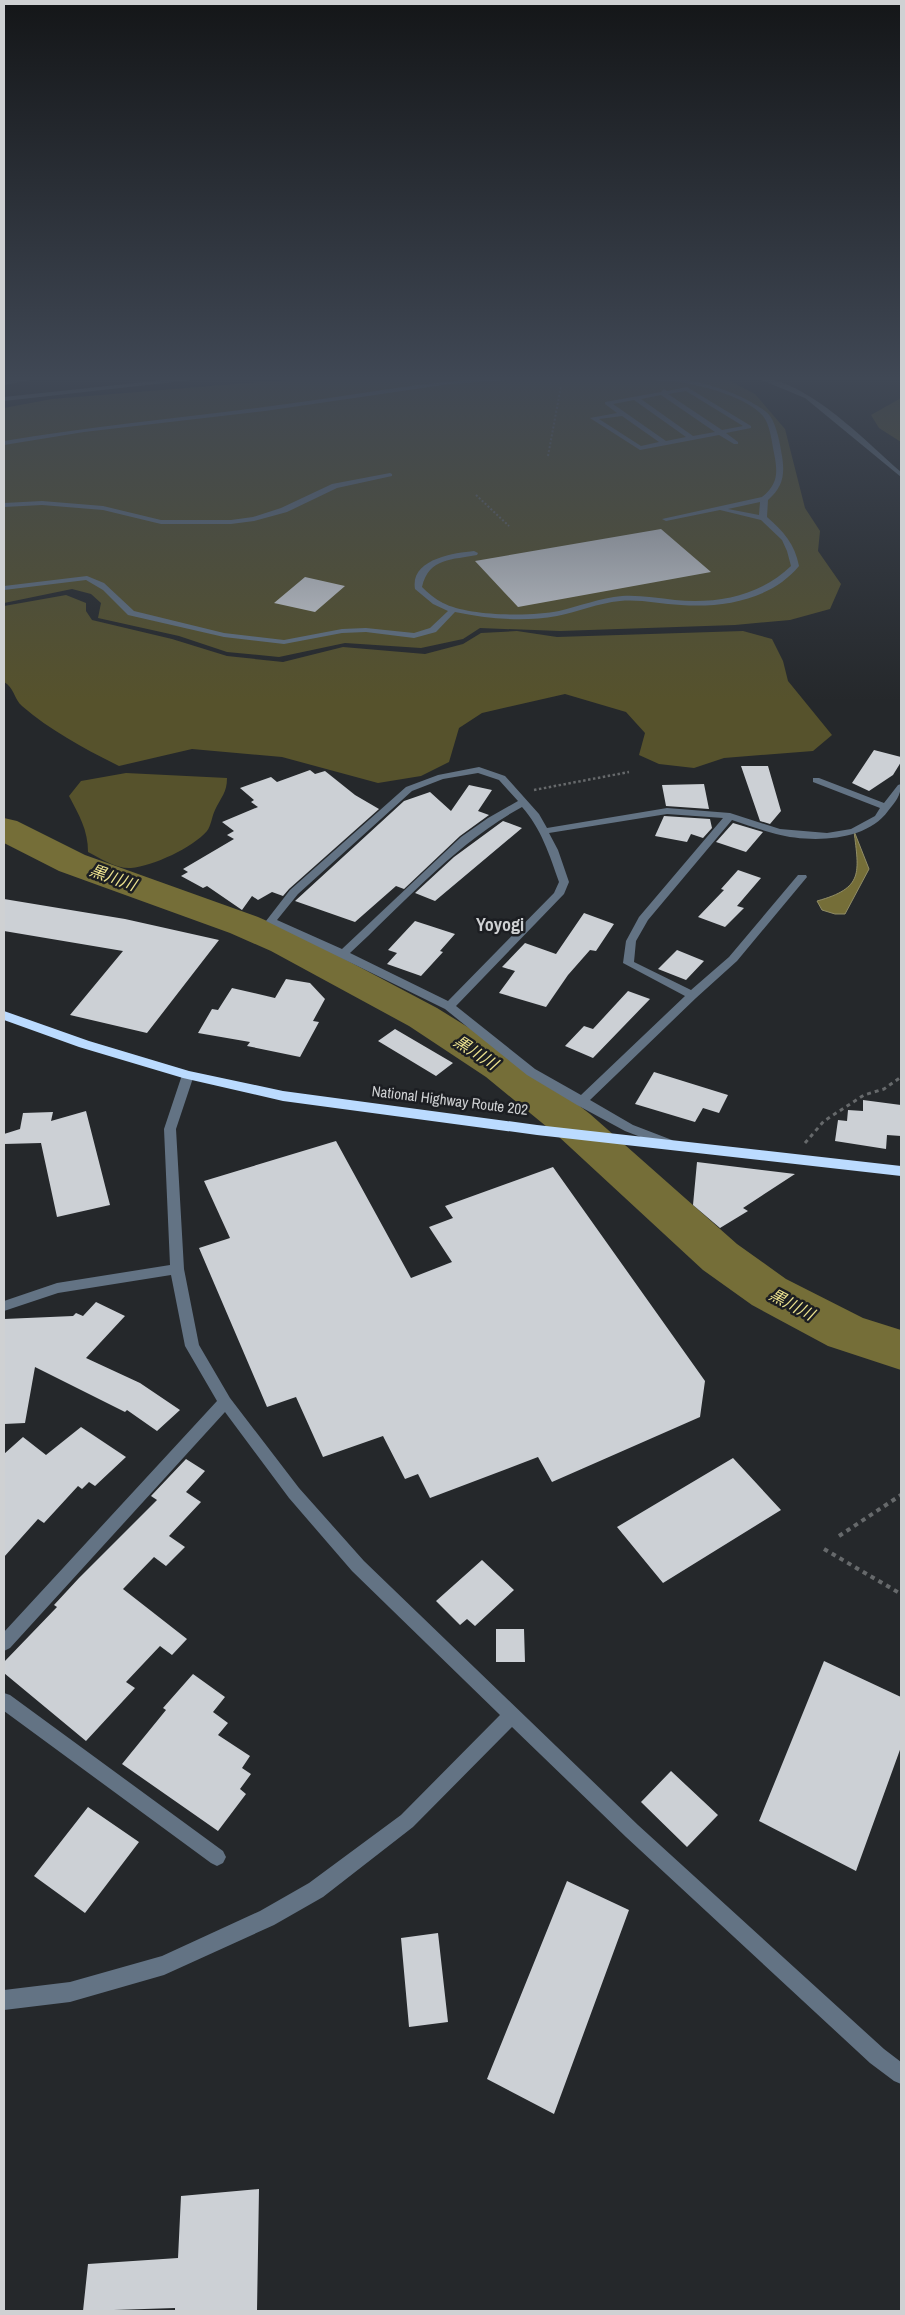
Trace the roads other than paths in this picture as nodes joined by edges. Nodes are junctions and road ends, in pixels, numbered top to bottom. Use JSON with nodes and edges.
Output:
{"nodes":[{"id":1,"x":340,"y":485,"type":"edge"},
{"id":2,"x":777,"y":485,"type":"edge"},
{"id":3,"x":764,"y":498,"type":"junction"},
{"id":4,"x":4,"y":505,"type":"edge"},
{"id":5,"x":718,"y":509,"type":"junction"},
{"id":6,"x":763,"y":518,"type":"junction"},
{"id":7,"x":666,"y":519,"type":"dead end"},
{"id":8,"x":474,"y":553,"type":"dead end"},
{"id":9,"x":4,"y":588,"type":"edge"},
{"id":10,"x":454,"y":609,"type":"junction"},
{"id":11,"x":816,"y":780,"type":"dead end"},
{"id":12,"x":901,"y":786,"type":"edge"},
{"id":13,"x":526,"y":796,"type":"junction"},
{"id":14,"x":886,"y":807,"type":"junction"},
{"id":15,"x":730,"y":816,"type":"junction"},
{"id":16,"x":544,"y":831,"type":"junction"},
{"id":17,"x":802,"y":878,"type":"dead end"},
{"id":18,"x":344,"y":954,"type":"junction"},
{"id":19,"x":692,"y":995,"type":"junction"},
{"id":20,"x":449,"y":1006,"type":"junction"},
{"id":21,"x":4,"y":1015,"type":"edge"},
{"id":22,"x":188,"y":1075,"type":"junction"},
{"id":23,"x":581,"y":1102,"type":"junction"},
{"id":24,"x":668,"y":1143,"type":"junction"},
{"id":25,"x":901,"y":1171,"type":"edge"},
{"id":26,"x":177,"y":1269,"type":"junction"},
{"id":27,"x":4,"y":1306,"type":"edge"},
{"id":28,"x":225,"y":1402,"type":"junction"},
{"id":29,"x":4,"y":1643,"type":"edge"},
{"id":30,"x":4,"y":1701,"type":"edge"},
{"id":31,"x":513,"y":1714,"type":"junction"},
{"id":32,"x":217,"y":1857,"type":"dead end"},
{"id":33,"x":4,"y":2000,"type":"edge"},
{"id":34,"x":901,"y":2074,"type":"edge"}],
"edges":[{"from":1,"to":4,"type":"street"},
{"from":2,"to":3,"type":"street"},
{"from":3,"to":5,"type":"street"},
{"from":3,"to":6,"type":"street"},
{"from":5,"to":6,"type":"street"},
{"from":5,"to":7,"type":"street"},
{"from":6,"to":10,"type":"street"},
{"from":8,"to":10,"type":"street"},
{"from":9,"to":10,"type":"street"},
{"from":11,"to":14,"type":"street"},
{"from":12,"to":14,"type":"street"},
{"from":13,"to":16,"type":"street"},
{"from":13,"to":18,"type":"street"},
{"from":13,"to":18,"type":"street"},
{"from":14,"to":15,"type":"street"},
{"from":15,"to":16,"type":"street"},
{"from":15,"to":19,"type":"street"},
{"from":16,"to":20,"type":"street"},
{"from":17,"to":19,"type":"street"},
{"from":18,"to":20,"type":"street"},
{"from":19,"to":23,"type":"street"},
{"from":20,"to":23,"type":"street"},
{"from":21,"to":22,"type":"highway","name":"National Highway Route 202"},
{"from":22,"to":24,"type":"highway","name":"National Highway Route 202"},
{"from":22,"to":26,"type":"street"},
{"from":23,"to":24,"type":"street"},
{"from":24,"to":25,"type":"highway","name":"National Highway Route 202"},
{"from":26,"to":27,"type":"street"},
{"from":26,"to":28,"type":"street"},
{"from":28,"to":29,"type":"street"},
{"from":28,"to":31,"type":"street"},
{"from":30,"to":32,"type":"street"},
{"from":31,"to":33,"type":"street"},
{"from":31,"to":34,"type":"street"}]}
